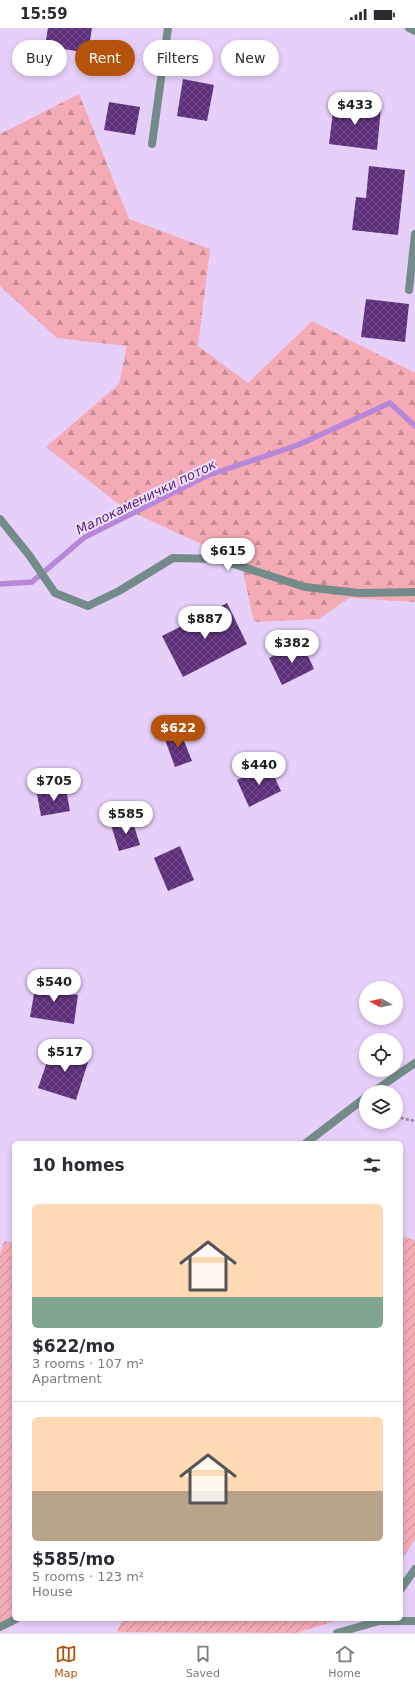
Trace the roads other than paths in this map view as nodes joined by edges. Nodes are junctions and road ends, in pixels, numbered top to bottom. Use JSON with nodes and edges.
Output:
{"nodes":[{"id":1,"x":168,"y":28,"type":"edge"},
{"id":2,"x":409,"y":28,"type":"edge"},
{"id":3,"x":415,"y":31,"type":"edge"},
{"id":4,"x":152,"y":144,"type":"dead end"},
{"id":5,"x":415,"y":234,"type":"edge"},
{"id":6,"x":409,"y":290,"type":"dead end"},
{"id":7,"x":0,"y":519,"type":"edge"},
{"id":8,"x":415,"y":592,"type":"edge"},
{"id":9,"x":415,"y":1063,"type":"edge"},
{"id":10,"x":383,"y":1085,"type":"edge"},
{"id":11,"x":359,"y":1102,"type":"edge"},
{"id":12,"x":309,"y":1141,"type":"edge"},
{"id":13,"x":415,"y":1569,"type":"edge"},
{"id":14,"x":403,"y":1586,"type":"edge"},
{"id":15,"x":12,"y":1621,"type":"edge"},
{"id":16,"x":376,"y":1621,"type":"edge"},
{"id":17,"x":403,"y":1621,"type":"edge"},
{"id":18,"x":415,"y":1621,"type":"edge"},
{"id":19,"x":0,"y":1627,"type":"edge"},
{"id":20,"x":337,"y":1633,"type":"edge"}],
"edges":[{"from":1,"to":4,"type":"street"},
{"from":2,"to":3,"type":"street"},
{"from":5,"to":6,"type":"street"},
{"from":7,"to":8,"type":"street"},
{"from":9,"to":10,"type":"street"},
{"from":11,"to":12,"type":"street"},
{"from":13,"to":14,"type":"street"},
{"from":15,"to":19,"type":"street"},
{"from":16,"to":20,"type":"street"},
{"from":17,"to":18,"type":"street"}]}
